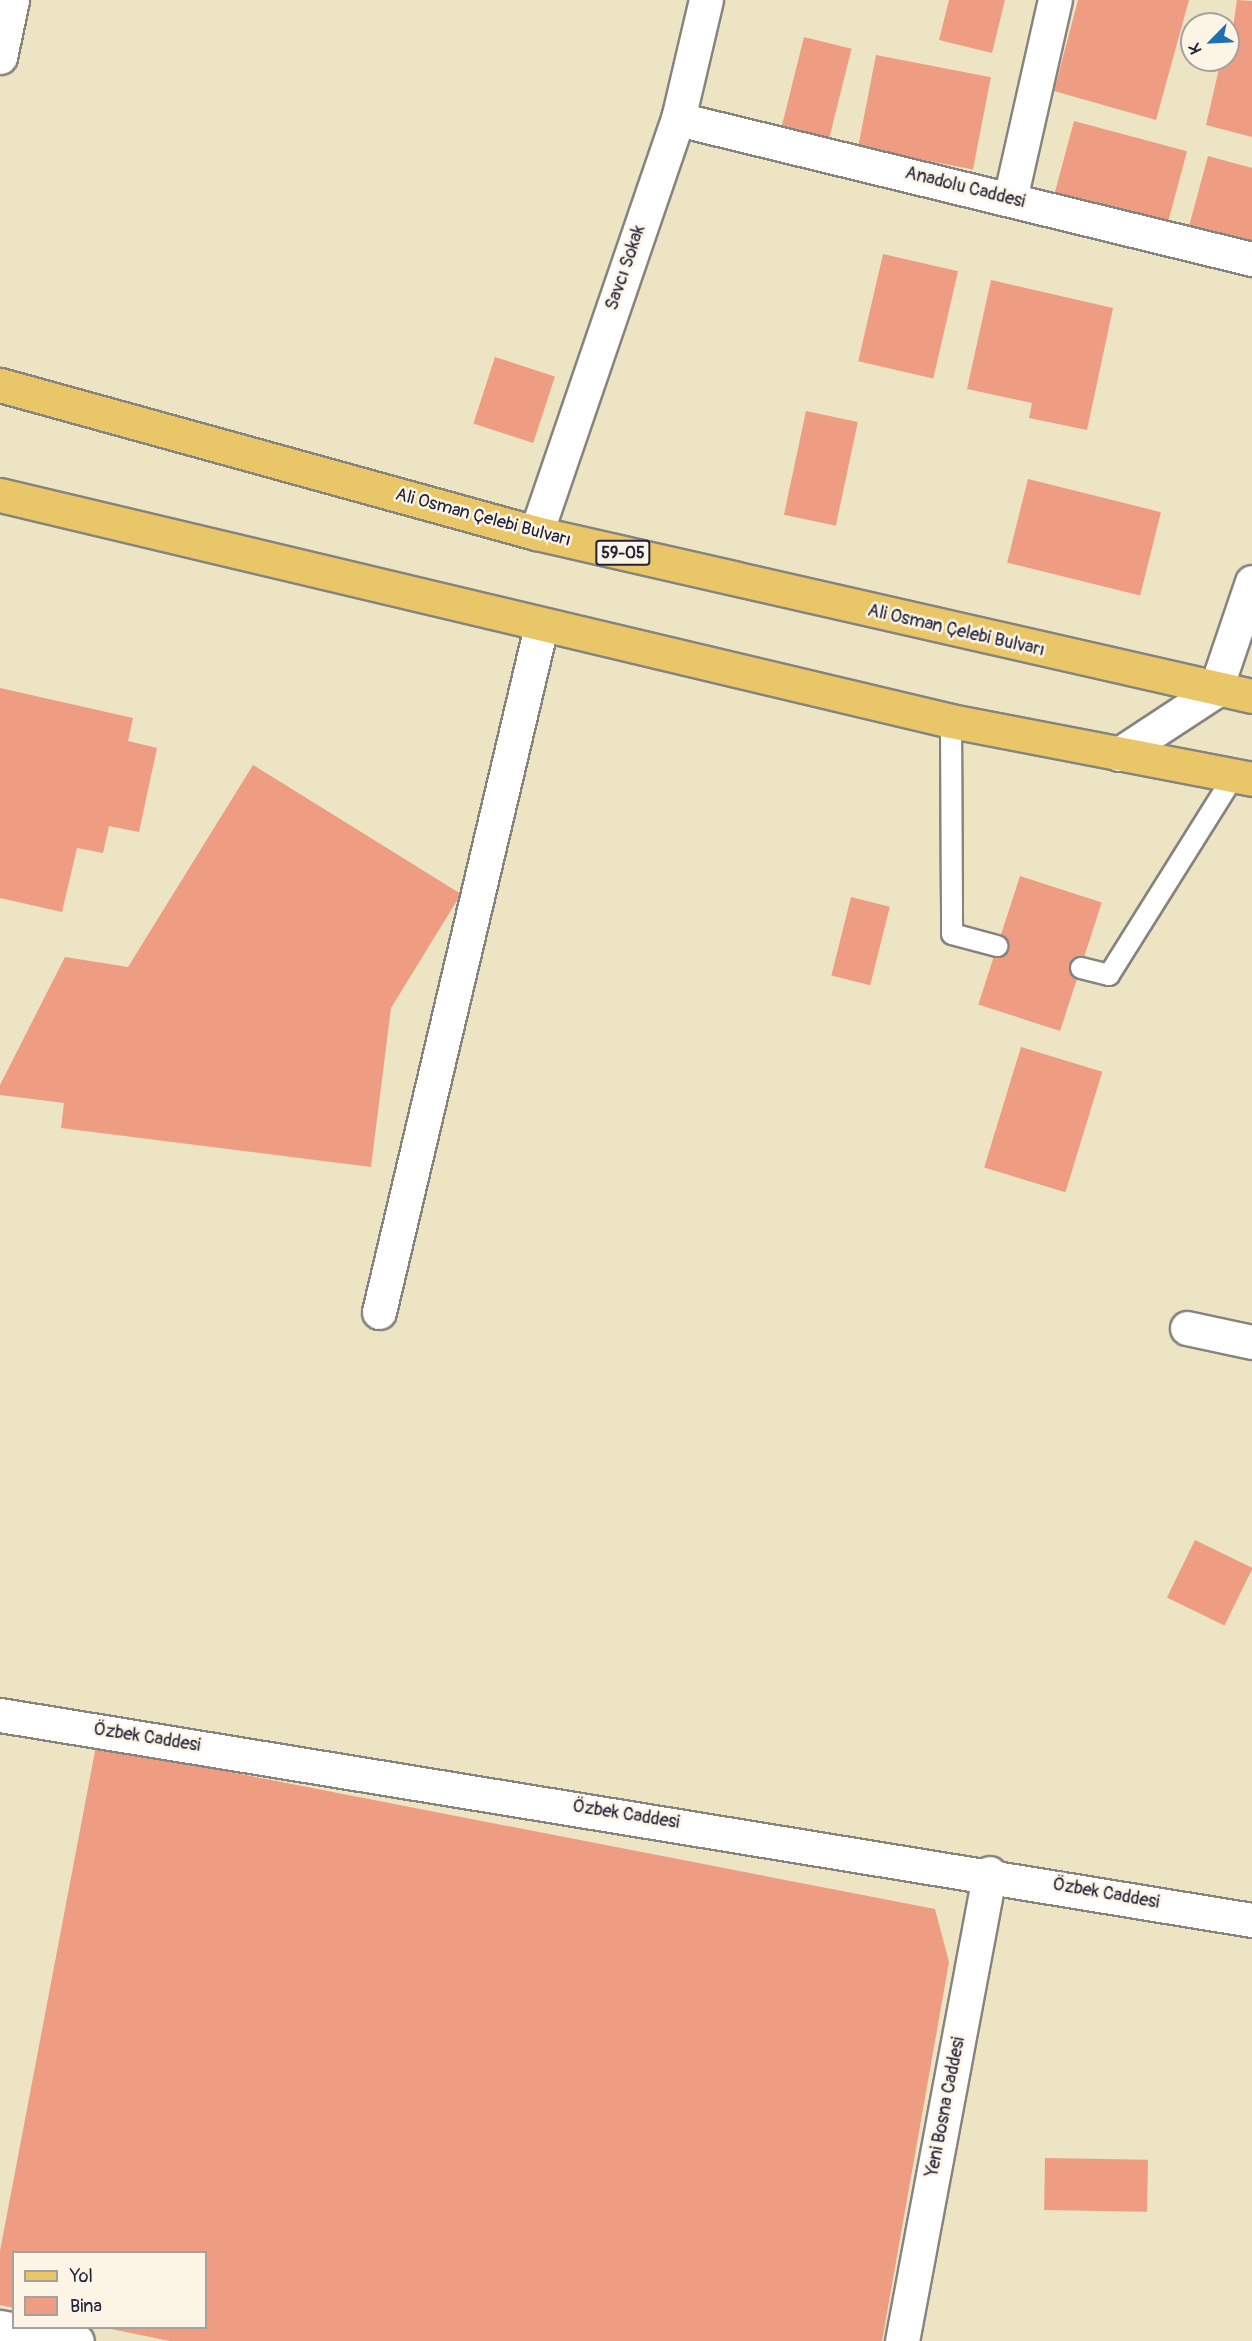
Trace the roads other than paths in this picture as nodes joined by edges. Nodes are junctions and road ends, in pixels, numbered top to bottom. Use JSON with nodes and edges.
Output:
{"nodes":[{"id":1,"x":12,"y":0,"type":"edge"},
{"id":2,"x":705,"y":0,"type":"edge"},
{"id":3,"x":1055,"y":0,"type":"edge"},
{"id":4,"x":0,"y":57,"type":"edge"},
{"id":5,"x":678,"y":119,"type":"junction"},
{"id":6,"x":1010,"y":199,"type":"junction"},
{"id":7,"x":1252,"y":259,"type":"edge"},
{"id":8,"x":0,"y":385,"type":"edge"},
{"id":9,"x":0,"y":495,"type":"edge"},
{"id":10,"x":536,"y":533,"type":"junction"},
{"id":11,"x":1252,"y":582,"type":"edge"},
{"id":12,"x":541,"y":626,"type":"junction"},
{"id":13,"x":1215,"y":691,"type":"junction"},
{"id":14,"x":1252,"y":696,"type":"edge"},
{"id":15,"x":951,"y":721,"type":"junction"},
{"id":16,"x":1119,"y":754,"type":"junction"},
{"id":17,"x":1243,"y":777,"type":"edge"},
{"id":18,"x":997,"y":946,"type":"dead end"},
{"id":19,"x":1081,"y":968,"type":"dead end"},
{"id":20,"x":379,"y":1312,"type":"dead end"},
{"id":21,"x":1187,"y":1328,"type":"dead end"},
{"id":22,"x":1252,"y":1342,"type":"edge"},
{"id":23,"x":0,"y":1715,"type":"edge"},
{"id":24,"x":990,"y":1873,"type":"junction"},
{"id":25,"x":1252,"y":1920,"type":"edge"},
{"id":26,"x":0,"y":2327,"type":"edge"},
{"id":27,"x":77,"y":2341,"type":"edge"},
{"id":28,"x":902,"y":2341,"type":"edge"}],
"edges":[{"from":1,"to":4,"type":"street"},
{"from":2,"to":5,"type":"street","name":"Savcı Sokak"},
{"from":3,"to":6,"type":"street"},
{"from":5,"to":6,"type":"street","name":"Anadolu Caddesi"},
{"from":5,"to":10,"type":"street","name":"Savcı Sokak"},
{"from":6,"to":7,"type":"street","name":"Anadolu Caddesi"},
{"from":8,"to":10,"type":"main road","name":"Ali Osman Çelebi Bulvarı","number":"59-05"},
{"from":9,"to":12,"type":"main road"},
{"from":10,"to":13,"type":"main road","name":"Ali Osman Çelebi Bulvarı","number":"59-05"},
{"from":11,"to":13,"type":"street"},
{"from":12,"to":15,"type":"main road"},
{"from":12,"to":20,"type":"street"},
{"from":13,"to":14,"type":"main road","name":"Ali Osman Çelebi Bulvarı","number":"59-05"},
{"from":13,"to":16,"type":"street"},
{"from":15,"to":16,"type":"main road"},
{"from":15,"to":18,"type":"lane"},
{"from":16,"to":17,"type":"main road"},
{"from":17,"to":19,"type":"lane"},
{"from":21,"to":22,"type":"street"},
{"from":23,"to":24,"type":"street","name":"Özbek Caddesi"},
{"from":24,"to":25,"type":"street","name":"Özbek Caddesi"},
{"from":24,"to":28,"type":"street","name":"Yeni Bosna Caddesi"},
{"from":26,"to":27,"type":"street"}]}
